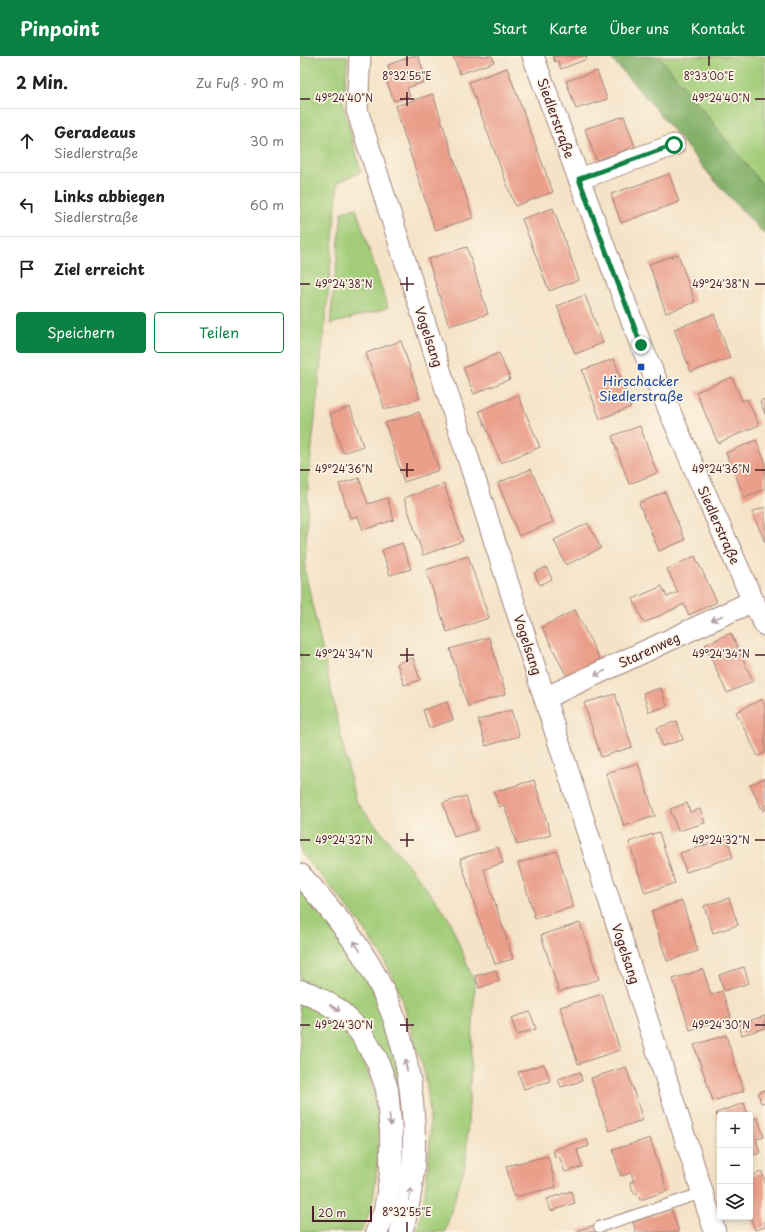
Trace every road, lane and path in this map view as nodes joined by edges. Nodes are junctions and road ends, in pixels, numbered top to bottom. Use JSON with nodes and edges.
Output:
{"nodes":[{"id":1,"x":360,"y":56,"type":"edge"},
{"id":2,"x":533,"y":56,"type":"edge"},
{"id":3,"x":674,"y":145,"type":"dead end"},
{"id":4,"x":579,"y":179,"type":"junction"},
{"id":5,"x":753,"y":601,"type":"junction"},
{"id":6,"x":765,"y":625,"type":"edge"},
{"id":7,"x":545,"y":698,"type":"junction"},
{"id":8,"x":300,"y":875,"type":"edge"},
{"id":9,"x":300,"y":991,"type":"edge"},
{"id":10,"x":702,"y":1193,"type":"junction"},
{"id":11,"x":599,"y":1227,"type":"dead end"},
{"id":12,"x":377,"y":1232,"type":"edge"},
{"id":13,"x":401,"y":1232,"type":"edge"},
{"id":14,"x":715,"y":1232,"type":"edge"}],
"edges":[{"from":1,"to":7,"type":"street","name":"Vogelsang"},
{"from":2,"to":4,"type":"street","name":"Siedlerstraße"},
{"from":3,"to":4,"type":"street"},
{"from":4,"to":5,"type":"street","name":"Siedlerstraße"},
{"from":5,"to":6,"type":"street","name":"Siedlerstraße"},
{"from":5,"to":7,"type":"street","name":"Starenweg","one_way":true},
{"from":7,"to":10,"type":"street","name":"Vogelsang"},
{"from":13,"to":8,"type":"highway","one_way":true},
{"from":9,"to":12,"type":"highway","one_way":true},
{"from":10,"to":11,"type":"lane"},
{"from":10,"to":14,"type":"street","name":"Vogelsang"}]}
